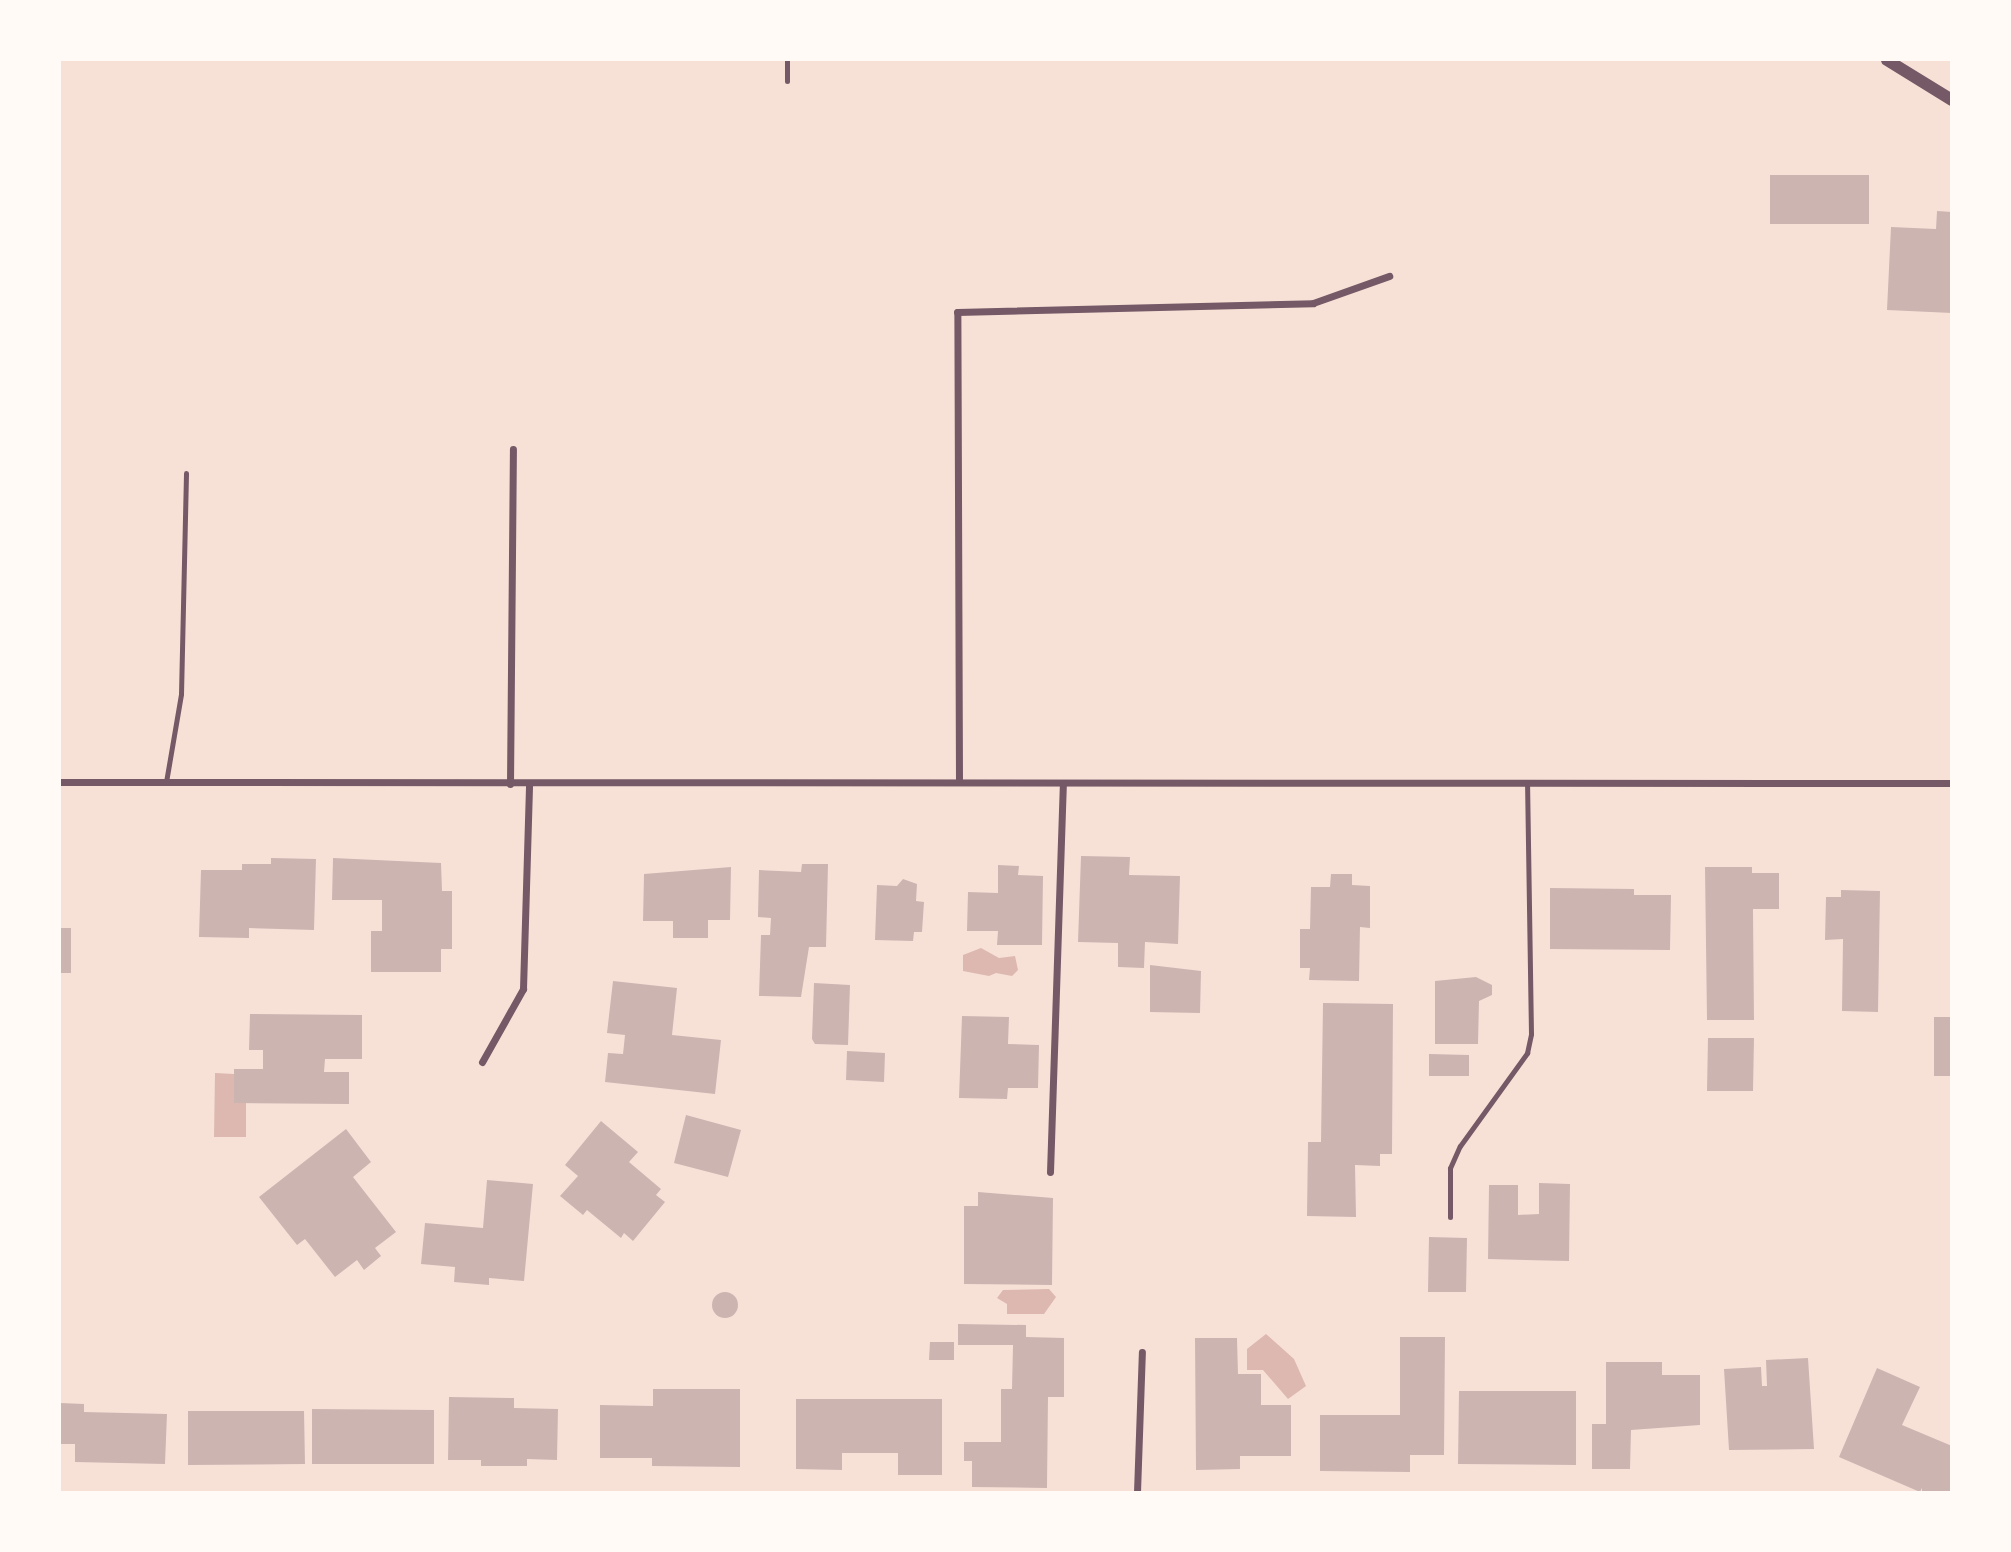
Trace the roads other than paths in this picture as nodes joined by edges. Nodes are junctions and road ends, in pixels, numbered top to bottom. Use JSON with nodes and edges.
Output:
{"nodes":[{"id":1,"x":787,"y":60,"type":"edge"},
{"id":2,"x":1888,"y":60,"type":"edge"},
{"id":3,"x":787,"y":81,"type":"dead end"},
{"id":4,"x":1951,"y":100,"type":"edge"},
{"id":5,"x":1389,"y":276,"type":"dead end"},
{"id":6,"x":513,"y":449,"type":"dead end"},
{"id":7,"x":186,"y":473,"type":"dead end"},
{"id":8,"x":60,"y":782,"type":"edge"},
{"id":9,"x":166,"y":782,"type":"junction"},
{"id":10,"x":959,"y":782,"type":"junction"},
{"id":11,"x":1063,"y":783,"type":"junction"},
{"id":12,"x":1527,"y":783,"type":"junction"},
{"id":13,"x":1951,"y":783,"type":"edge"},
{"id":14,"x":510,"y":784,"type":"junction"},
{"id":15,"x":529,"y":784,"type":"junction"},
{"id":16,"x":482,"y":1062,"type":"dead end"},
{"id":17,"x":1050,"y":1172,"type":"dead end"},
{"id":18,"x":1450,"y":1217,"type":"dead end"},
{"id":19,"x":1142,"y":1352,"type":"dead end"},
{"id":20,"x":1137,"y":1493,"type":"edge"}],
"edges":[{"from":1,"to":3,"type":"lane"},
{"from":2,"to":4,"type":"street"},
{"from":5,"to":10,"type":"street"},
{"from":6,"to":14,"type":"street"},
{"from":7,"to":9,"type":"lane"},
{"from":8,"to":9,"type":"street"},
{"from":9,"to":14,"type":"street"},
{"from":10,"to":11,"type":"street"},
{"from":10,"to":15,"type":"street"},
{"from":11,"to":12,"type":"street"},
{"from":11,"to":17,"type":"street"},
{"from":12,"to":13,"type":"street"},
{"from":12,"to":18,"type":"lane"},
{"from":14,"to":15,"type":"street"},
{"from":15,"to":16,"type":"street"},
{"from":19,"to":20,"type":"street"}]}
